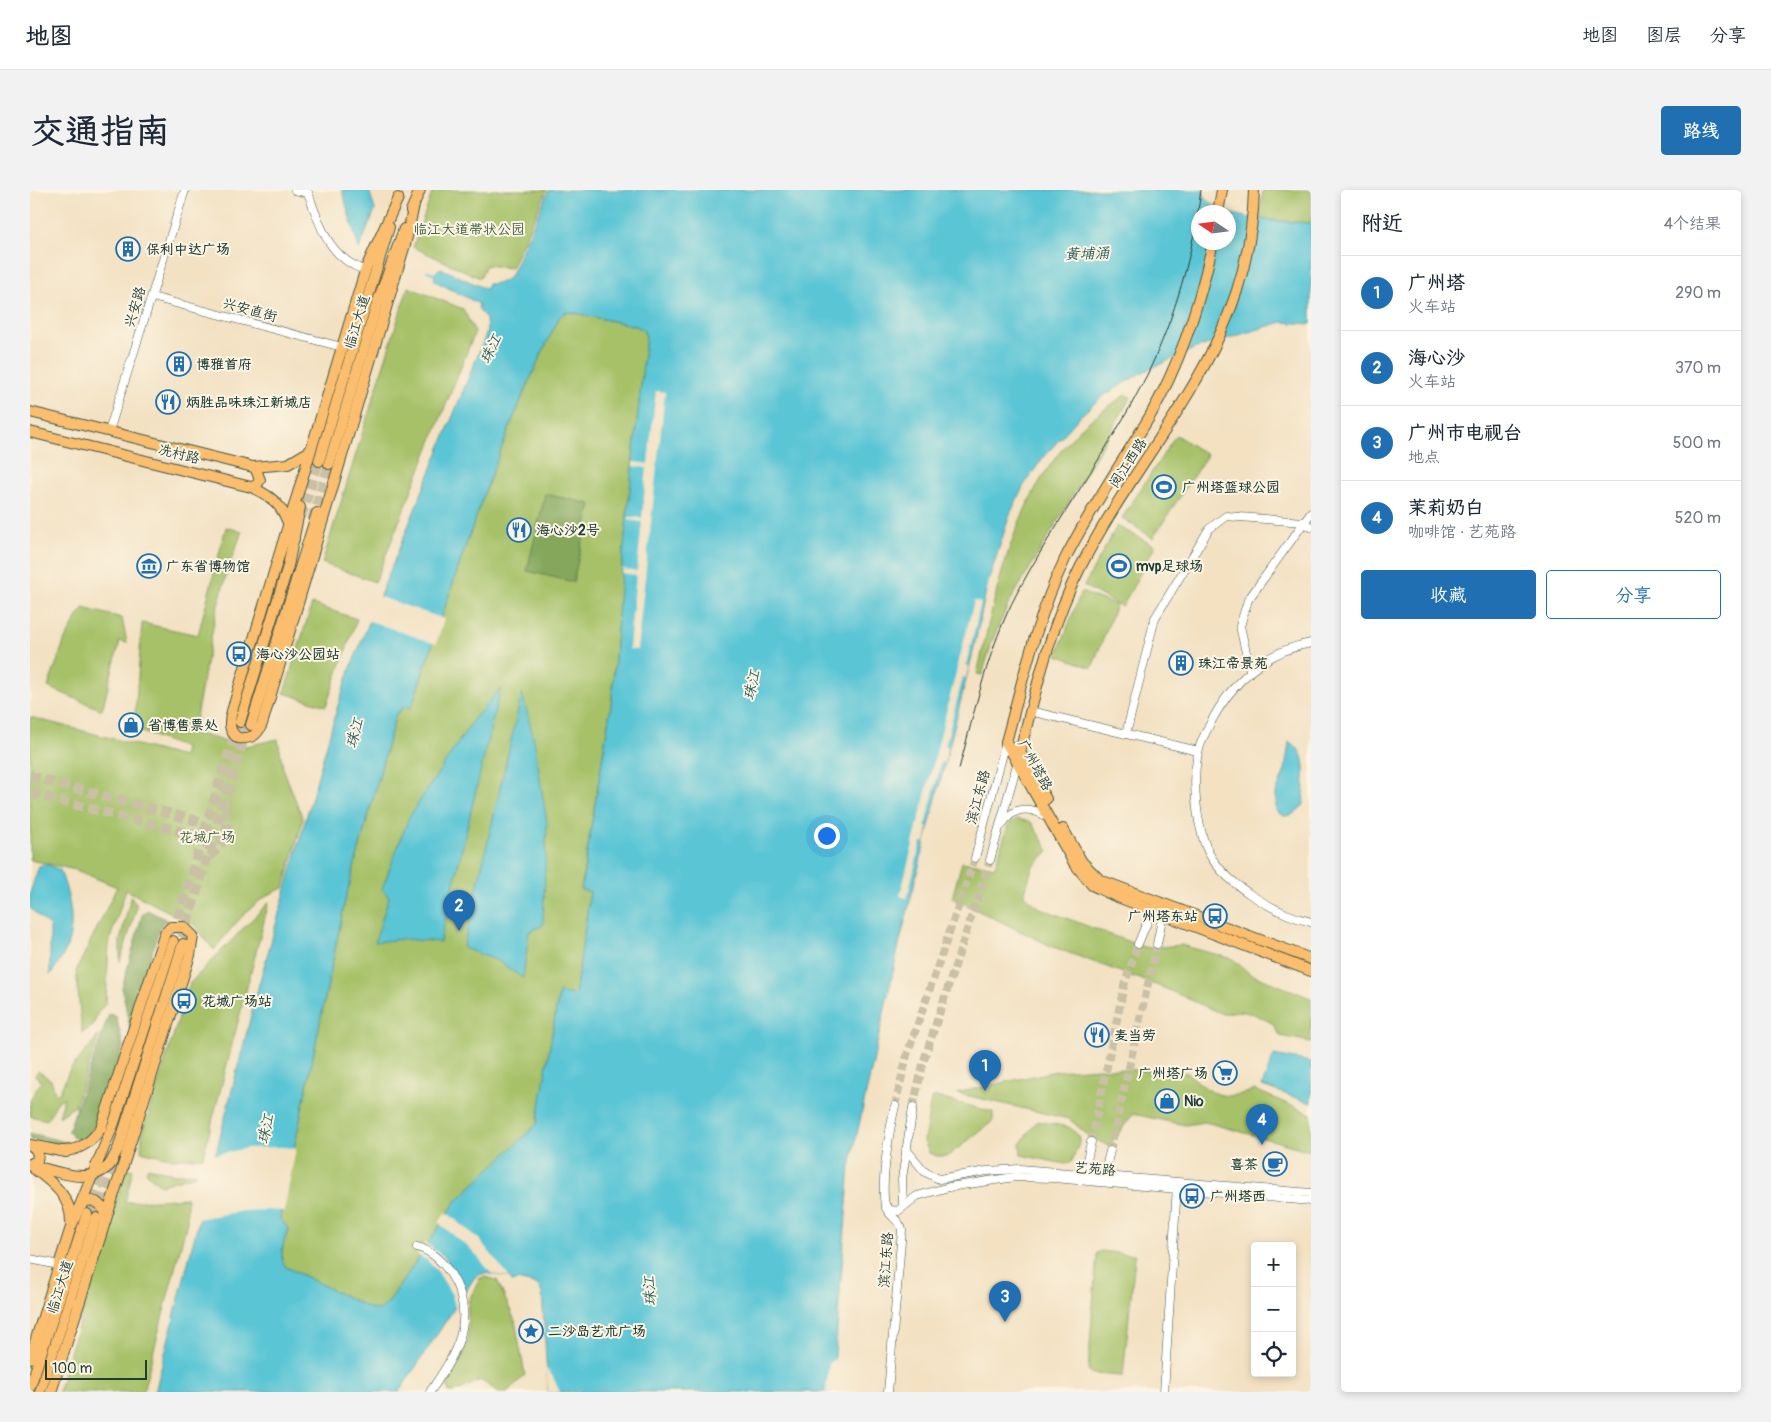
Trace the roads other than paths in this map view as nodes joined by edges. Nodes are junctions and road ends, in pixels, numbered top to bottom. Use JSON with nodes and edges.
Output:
{"nodes":[{"id":1,"x":185,"y":190,"type":"edge"},
{"id":2,"x":296,"y":190,"type":"edge"},
{"id":3,"x":420,"y":190,"type":"edge"},
{"id":4,"x":1222,"y":190,"type":"edge"},
{"id":5,"x":1254,"y":190,"type":"edge"},
{"id":6,"x":308,"y":192,"type":"edge"},
{"id":7,"x":399,"y":194,"type":"edge"},
{"id":8,"x":1219,"y":205,"type":"edge"},
{"id":9,"x":1211,"y":250,"type":"edge"},
{"id":10,"x":366,"y":271,"type":"junction"},
{"id":11,"x":152,"y":297,"type":"junction"},
{"id":12,"x":342,"y":346,"type":"junction"},
{"id":13,"x":30,"y":412,"type":"edge"},
{"id":14,"x":109,"y":431,"type":"junction"},
{"id":15,"x":30,"y":432,"type":"edge"},
{"id":16,"x":310,"y":451,"type":"junction"},
{"id":17,"x":328,"y":464,"type":"junction"},
{"id":18,"x":255,"y":467,"type":"junction"},
{"id":19,"x":303,"y":478,"type":"junction"},
{"id":20,"x":251,"y":487,"type":"junction"},
{"id":21,"x":1311,"y":513,"type":"edge"},
{"id":22,"x":1308,"y":524,"type":"edge"},
{"id":23,"x":289,"y":525,"type":"junction"},
{"id":24,"x":294,"y":539,"type":"junction"},
{"id":25,"x":1311,"y":643,"type":"edge"},
{"id":26,"x":1250,"y":670,"type":"junction"},
{"id":27,"x":1030,"y":711,"type":"junction"},
{"id":28,"x":1126,"y":734,"type":"junction"},
{"id":29,"x":1006,"y":742,"type":"junction"},
{"id":30,"x":1198,"y":751,"type":"junction"},
{"id":31,"x":1020,"y":752,"type":"junction"},
{"id":32,"x":1017,"y":763,"type":"junction"},
{"id":33,"x":1050,"y":819,"type":"junction"},
{"id":34,"x":999,"y":831,"type":"junction"},
{"id":35,"x":974,"y":858,"type":"tunnel mouth"},
{"id":36,"x":990,"y":860,"type":"tunnel mouth"},
{"id":37,"x":1164,"y":903,"type":"junction"},
{"id":38,"x":1152,"y":910,"type":"junction"},
{"id":39,"x":1164,"y":914,"type":"junction"},
{"id":40,"x":1311,"y":922,"type":"edge"},
{"id":41,"x":1138,"y":944,"type":"tunnel mouth"},
{"id":42,"x":1157,"y":944,"type":"tunnel mouth"},
{"id":43,"x":1311,"y":959,"type":"edge"},
{"id":44,"x":1311,"y":971,"type":"edge"},
{"id":45,"x":894,"y":1106,"type":"tunnel mouth"},
{"id":46,"x":913,"y":1107,"type":"tunnel mouth"},
{"id":47,"x":114,"y":1123,"type":"junction"},
{"id":48,"x":129,"y":1128,"type":"junction"},
{"id":49,"x":1090,"y":1142,"type":"tunnel mouth"},
{"id":50,"x":30,"y":1145,"type":"edge"},
{"id":51,"x":124,"y":1145,"type":"junction"},
{"id":52,"x":906,"y":1149,"type":"junction"},
{"id":53,"x":60,"y":1151,"type":"junction"},
{"id":54,"x":1110,"y":1151,"type":"tunnel mouth"},
{"id":55,"x":123,"y":1163,"type":"junction"},
{"id":56,"x":30,"y":1165,"type":"edge"},
{"id":57,"x":109,"y":1166,"type":"junction"},
{"id":58,"x":1084,"y":1173,"type":"junction"},
{"id":59,"x":1104,"y":1175,"type":"junction"},
{"id":60,"x":91,"y":1176,"type":"junction"},
{"id":61,"x":1094,"y":1181,"type":"junction"},
{"id":62,"x":1177,"y":1185,"type":"junction"},
{"id":63,"x":1311,"y":1192,"type":"edge"},
{"id":64,"x":1311,"y":1201,"type":"edge"},
{"id":65,"x":886,"y":1206,"type":"junction"},
{"id":66,"x":903,"y":1207,"type":"junction"},
{"id":67,"x":91,"y":1216,"type":"junction"},
{"id":68,"x":71,"y":1227,"type":"junction"},
{"id":69,"x":417,"y":1247,"type":"dead end"},
{"id":70,"x":30,"y":1258,"type":"edge"},
{"id":71,"x":59,"y":1265,"type":"junction"},
{"id":72,"x":30,"y":1358,"type":"edge"},
{"id":73,"x":30,"y":1387,"type":"edge"},
{"id":74,"x":40,"y":1392,"type":"edge"},
{"id":75,"x":52,"y":1392,"type":"edge"},
{"id":76,"x":430,"y":1392,"type":"edge"},
{"id":77,"x":888,"y":1392,"type":"edge"},
{"id":78,"x":1164,"y":1392,"type":"edge"}],
"edges":[{"from":1,"to":11,"type":"street","name":"兴安路"},
{"from":2,"to":6,"type":"street"},
{"from":3,"to":17,"type":"main road","name":"临江大道"},
{"from":4,"to":8,"type":"main road"},
{"from":5,"to":27,"type":"main road","name":"阅江西路"},
{"from":6,"to":10,"type":"street"},
{"from":7,"to":10,"type":"main road"},
{"from":7,"to":17,"type":"main road","name":"临江大道"},
{"from":9,"to":29,"type":"main road","name":"阅江西路"},
{"from":10,"to":12,"type":"main road"},
{"from":11,"to":12,"type":"street","name":"兴安直街"},
{"from":11,"to":14,"type":"street","name":"兴安路"},
{"from":12,"to":16,"type":"main road"},
{"from":13,"to":14,"type":"main road","name":"冼村路"},
{"from":14,"to":18,"type":"main road","name":"冼村路"},
{"from":15,"to":20,"type":"main road","name":"冼村路"},
{"from":16,"to":18,"type":"main road","name":"冼村路"},
{"from":16,"to":19,"type":"main road"},
{"from":17,"to":23,"type":"main road"},
{"from":17,"to":24,"type":"main road"},
{"from":18,"to":20,"type":"main road"},
{"from":19,"to":23,"type":"main road"},
{"from":19,"to":24,"type":"main road"},
{"from":20,"to":23,"type":"main road","name":"冼村路"},
{"from":21,"to":22,"type":"street"},
{"from":22,"to":26,"type":"street"},
{"from":22,"to":28,"type":"street"},
{"from":23,"to":24,"type":"main road","name":"冼村路"},
{"from":25,"to":26,"type":"street"},
{"from":26,"to":30,"type":"street"},
{"from":27,"to":28,"type":"street"},
{"from":27,"to":31,"type":"main road","name":"阅江西路"},
{"from":28,"to":30,"type":"street"},
{"from":29,"to":31,"type":"main road","name":"广州塔路"},
{"from":29,"to":32,"type":"main road","name":"广州塔路"},
{"from":29,"to":35,"type":"street","name":"滨江东路"},
{"from":30,"to":40,"type":"street"},
{"from":31,"to":32,"type":"street","name":"滨江东路"},
{"from":31,"to":37,"type":"main road","name":"广州塔路"},
{"from":32,"to":33,"type":"main road","name":"广州塔路"},
{"from":32,"to":34,"type":"street","name":"滨江东路"},
{"from":33,"to":34,"type":"street"},
{"from":33,"to":38,"type":"main road","name":"广州塔路"},
{"from":34,"to":36,"type":"street","name":"滨江东路"},
{"from":37,"to":38,"type":"street"},
{"from":37,"to":39,"type":"street"},
{"from":37,"to":43,"type":"main road","name":"广州塔路"},
{"from":38,"to":39,"type":"main road","name":"广州塔路"},
{"from":38,"to":41,"type":"street"},
{"from":39,"to":42,"type":"street"},
{"from":39,"to":44,"type":"main road","name":"广州塔路"},
{"from":45,"to":65,"type":"street"},
{"from":46,"to":52,"type":"street"},
{"from":47,"to":48,"type":"main road"},
{"from":47,"to":53,"type":"main road"},
{"from":47,"to":60,"type":"main road"},
{"from":48,"to":51,"type":"main road"},
{"from":48,"to":53,"type":"main road"},
{"from":48,"to":55,"type":"main road"},
{"from":48,"to":57,"type":"main road"},
{"from":49,"to":58,"type":"street"},
{"from":50,"to":53,"type":"main road"},
{"from":50,"to":56,"type":"main road"},
{"from":51,"to":55,"type":"main road"},
{"from":51,"to":57,"type":"main road"},
{"from":52,"to":58,"type":"street","name":"艺苑路"},
{"from":52,"to":66,"type":"street"},
{"from":54,"to":59,"type":"street"},
{"from":55,"to":67,"type":"main road"},
{"from":56,"to":60,"type":"main road"},
{"from":56,"to":68,"type":"main road"},
{"from":57,"to":60,"type":"main road"},
{"from":58,"to":59,"type":"street","name":"艺苑路"},
{"from":58,"to":61,"type":"street"},
{"from":59,"to":61,"type":"street"},
{"from":59,"to":62,"type":"street","name":"艺苑路"},
{"from":60,"to":67,"type":"main road"},
{"from":61,"to":62,"type":"street","name":"艺苑路"},
{"from":61,"to":66,"type":"street","name":"艺苑路"},
{"from":62,"to":63,"type":"street","name":"艺苑路"},
{"from":62,"to":64,"type":"street","name":"艺苑路"},
{"from":62,"to":78,"type":"street"},
{"from":65,"to":66,"type":"street"},
{"from":65,"to":77,"type":"street","name":"滨江东路"},
{"from":67,"to":68,"type":"main road"},
{"from":67,"to":73,"type":"main road","name":"临江大道"},
{"from":67,"to":74,"type":"main road","name":"临江大道"},
{"from":67,"to":75,"type":"main road"},
{"from":68,"to":71,"type":"main road"},
{"from":69,"to":76,"type":"street"},
{"from":70,"to":71,"type":"street"},
{"from":71,"to":72,"type":"main road"}]}
